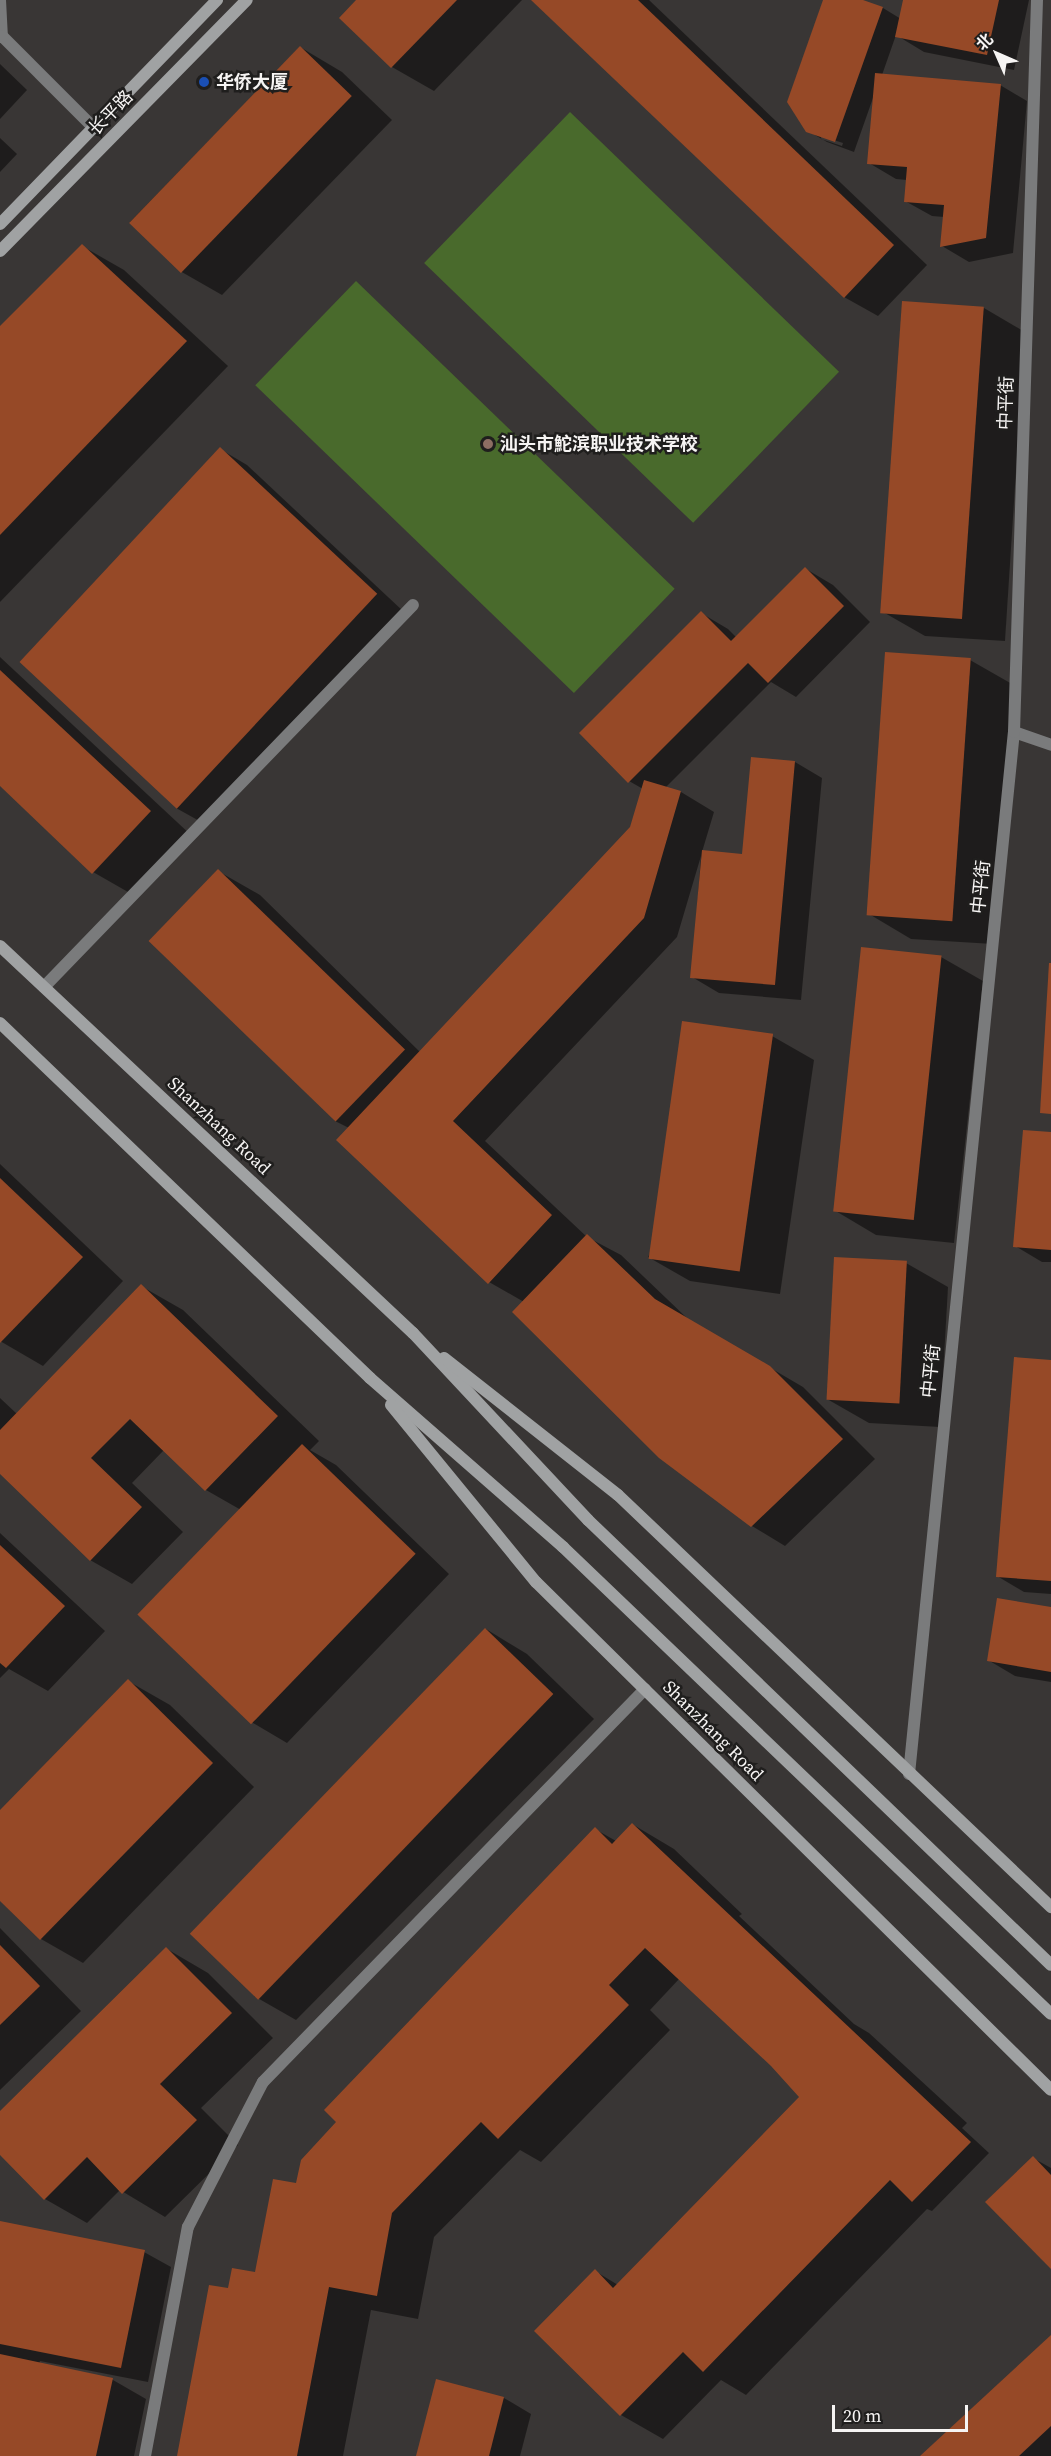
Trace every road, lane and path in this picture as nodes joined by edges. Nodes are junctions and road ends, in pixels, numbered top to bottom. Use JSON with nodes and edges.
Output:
{"nodes":[{"id":1,"x":0,"y":0,"type":"edge"},
{"id":2,"x":217,"y":0,"type":"edge"},
{"id":3,"x":247,"y":0,"type":"edge"},
{"id":4,"x":1036,"y":0,"type":"edge"},
{"id":5,"x":94,"y":128,"type":"junction"},
{"id":6,"x":0,"y":224,"type":"edge"},
{"id":7,"x":0,"y":251,"type":"edge"},
{"id":8,"x":413,"y":605,"type":"dead end"},
{"id":9,"x":1014,"y":732,"type":"junction"},
{"id":10,"x":1051,"y":745,"type":"edge"},
{"id":11,"x":0,"y":946,"type":"edge"},
{"id":12,"x":44,"y":987,"type":"junction"},
{"id":13,"x":0,"y":1023,"type":"edge"},
{"id":14,"x":413,"y":1333,"type":"junction"},
{"id":15,"x":370,"y":1378,"type":"junction"},
{"id":16,"x":645,"y":1689,"type":"junction"},
{"id":17,"x":909,"y":1774,"type":"junction"},
{"id":18,"x":1051,"y":1907,"type":"edge"},
{"id":19,"x":1051,"y":1965,"type":"edge"},
{"id":20,"x":1051,"y":2014,"type":"edge"},
{"id":21,"x":1051,"y":2090,"type":"edge"},
{"id":22,"x":145,"y":2456,"type":"edge"}],
"edges":[{"from":1,"to":5,"type":"street"},
{"from":2,"to":5,"type":"street"},
{"from":3,"to":7,"type":"street","name":"长平路"},
{"from":4,"to":9,"type":"street","name":"中平街"},
{"from":5,"to":6,"type":"street"},
{"from":8,"to":12,"type":"street"},
{"from":9,"to":10,"type":"street"},
{"from":9,"to":17,"type":"street","name":"中平街"},
{"from":11,"to":12,"type":"street","name":"Shanzhang Road"},
{"from":12,"to":14,"type":"street","name":"Shanzhang Road"},
{"from":13,"to":15,"type":"street","name":"Shanzhang Road"},
{"from":14,"to":17,"type":"street","name":"Shanzhang Road"},
{"from":14,"to":19,"type":"street","name":"Shanzhang Road"},
{"from":15,"to":16,"type":"street","name":"Shanzhang Road"},
{"from":15,"to":20,"type":"street","name":"Shanzhang Road"},
{"from":16,"to":21,"type":"street","name":"Shanzhang Road"},
{"from":16,"to":22,"type":"street"},
{"from":17,"to":18,"type":"street","name":"Shanzhang Road"}]}
